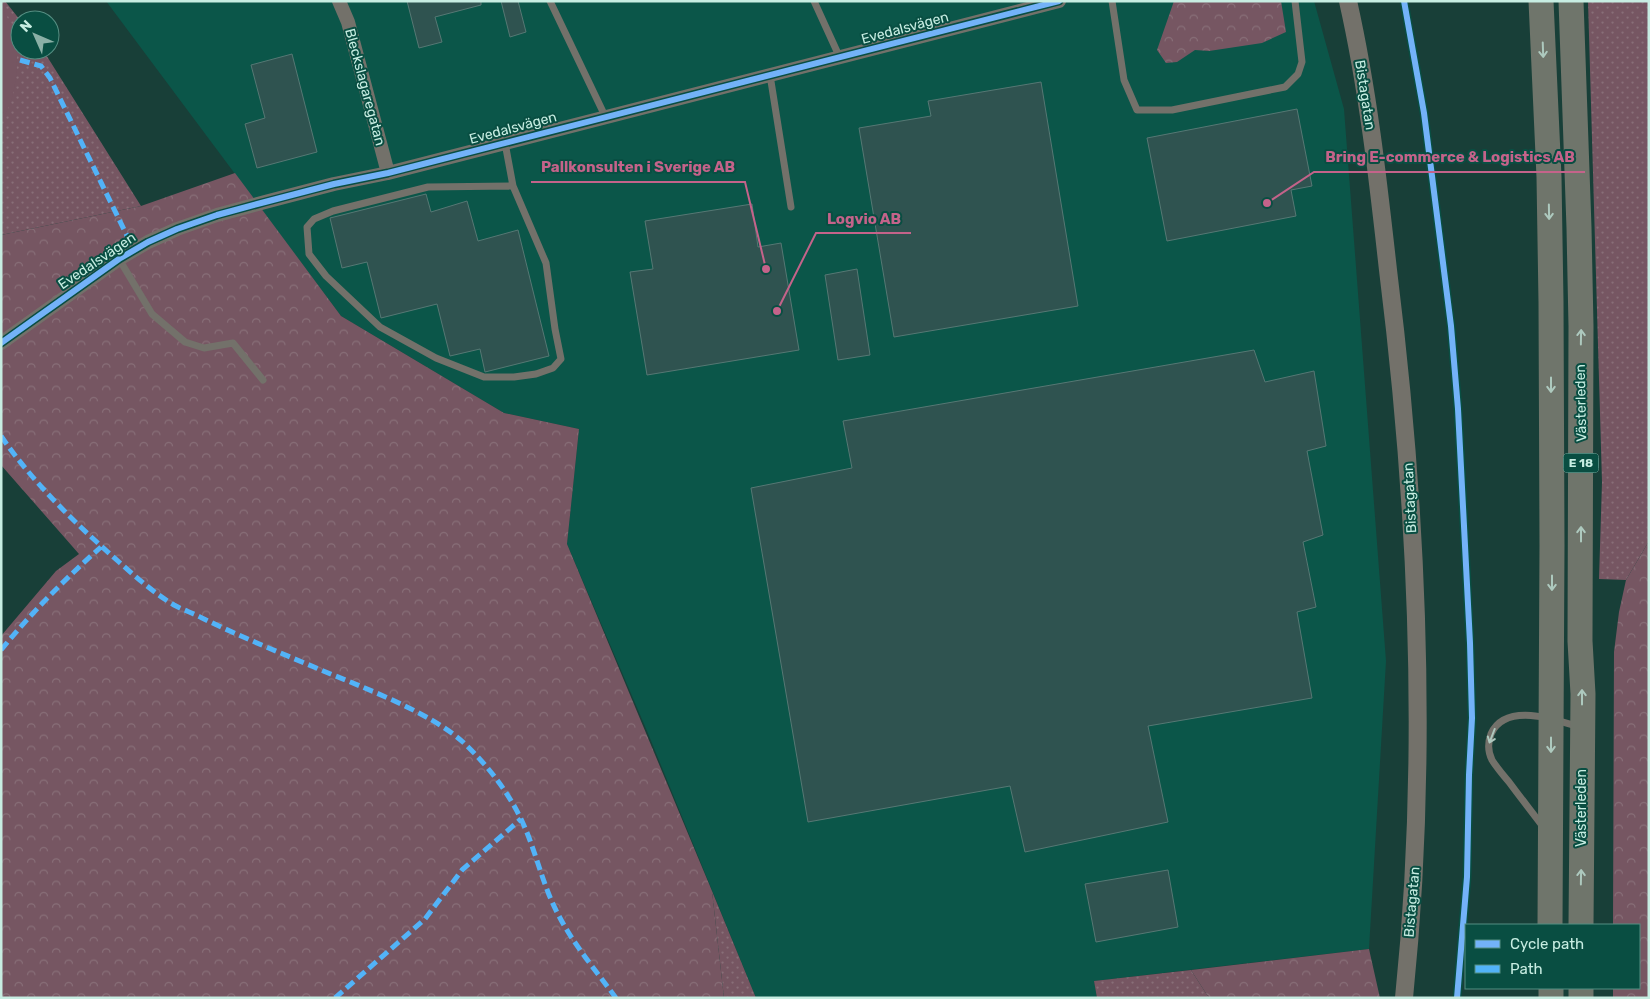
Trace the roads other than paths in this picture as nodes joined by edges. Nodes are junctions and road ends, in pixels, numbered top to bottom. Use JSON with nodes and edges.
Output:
{"nodes":[{"id":1,"x":339,"y":1,"type":"edge"},
{"id":2,"x":550,"y":1,"type":"edge"},
{"id":3,"x":814,"y":1,"type":"edge"},
{"id":4,"x":1059,"y":1,"type":"edge"},
{"id":5,"x":1112,"y":1,"type":"edge"},
{"id":6,"x":1295,"y":1,"type":"edge"},
{"id":7,"x":1348,"y":1,"type":"edge"},
{"id":8,"x":1541,"y":1,"type":"edge"},
{"id":9,"x":1571,"y":1,"type":"edge"},
{"id":10,"x":840,"y":58,"type":"junction"},
{"id":11,"x":770,"y":75,"type":"junction"},
{"id":12,"x":605,"y":116,"type":"junction"},
{"id":13,"x":505,"y":143,"type":"junction"},
{"id":14,"x":388,"y":173,"type":"junction"},
{"id":15,"x":513,"y":186,"type":"junction"},
{"id":16,"x":791,"y":207,"type":"dead end"},
{"id":17,"x":119,"y":259,"type":"junction"},
{"id":18,"x":1,"y":343,"type":"edge"},
{"id":19,"x":263,"y":380,"type":"dead end"},
{"id":20,"x":1552,"y":718,"type":"junction"},
{"id":21,"x":1582,"y":728,"type":"junction"},
{"id":22,"x":1551,"y":837,"type":"junction"},
{"id":23,"x":1550,"y":924,"type":"edge"},
{"id":24,"x":1581,"y":924,"type":"edge"},
{"id":25,"x":1404,"y":998,"type":"edge"}],
"edges":[{"from":1,"to":14,"type":"street","name":"Bleckslagaregatan"},
{"from":2,"to":12,"type":"lane"},
{"from":3,"to":10,"type":"lane"},
{"from":4,"to":10,"type":"street","name":"Evedalsvägen"},
{"from":5,"to":6,"type":"lane"},
{"from":7,"to":25,"type":"street","name":"Bistagatan"},
{"from":8,"to":20,"type":"highway","number":"E 18","one_way":true},
{"from":21,"to":9,"type":"highway","name":"Västerleden","number":"E 18","one_way":true},
{"from":10,"to":11,"type":"street","name":"Evedalsvägen"},
{"from":11,"to":12,"type":"street","name":"Evedalsvägen"},
{"from":11,"to":16,"type":"lane"},
{"from":12,"to":13,"type":"street","name":"Evedalsvägen"},
{"from":13,"to":14,"type":"street","name":"Evedalsvägen"},
{"from":13,"to":15,"type":"lane"},
{"from":14,"to":17,"type":"street","name":"Evedalsvägen"},
{"from":15,"to":15,"type":"lane"},
{"from":17,"to":18,"type":"street","name":"Evedalsvägen"},
{"from":17,"to":19,"type":"lane"},
{"from":20,"to":21,"type":"lane"},
{"from":20,"to":22,"type":"highway","number":"E 18","one_way":true},
{"from":20,"to":22,"type":"lane","one_way":true},
{"from":24,"to":21,"type":"highway","name":"Västerleden","number":"E 18","one_way":true},
{"from":22,"to":23,"type":"highway","number":"E 18"}]}
